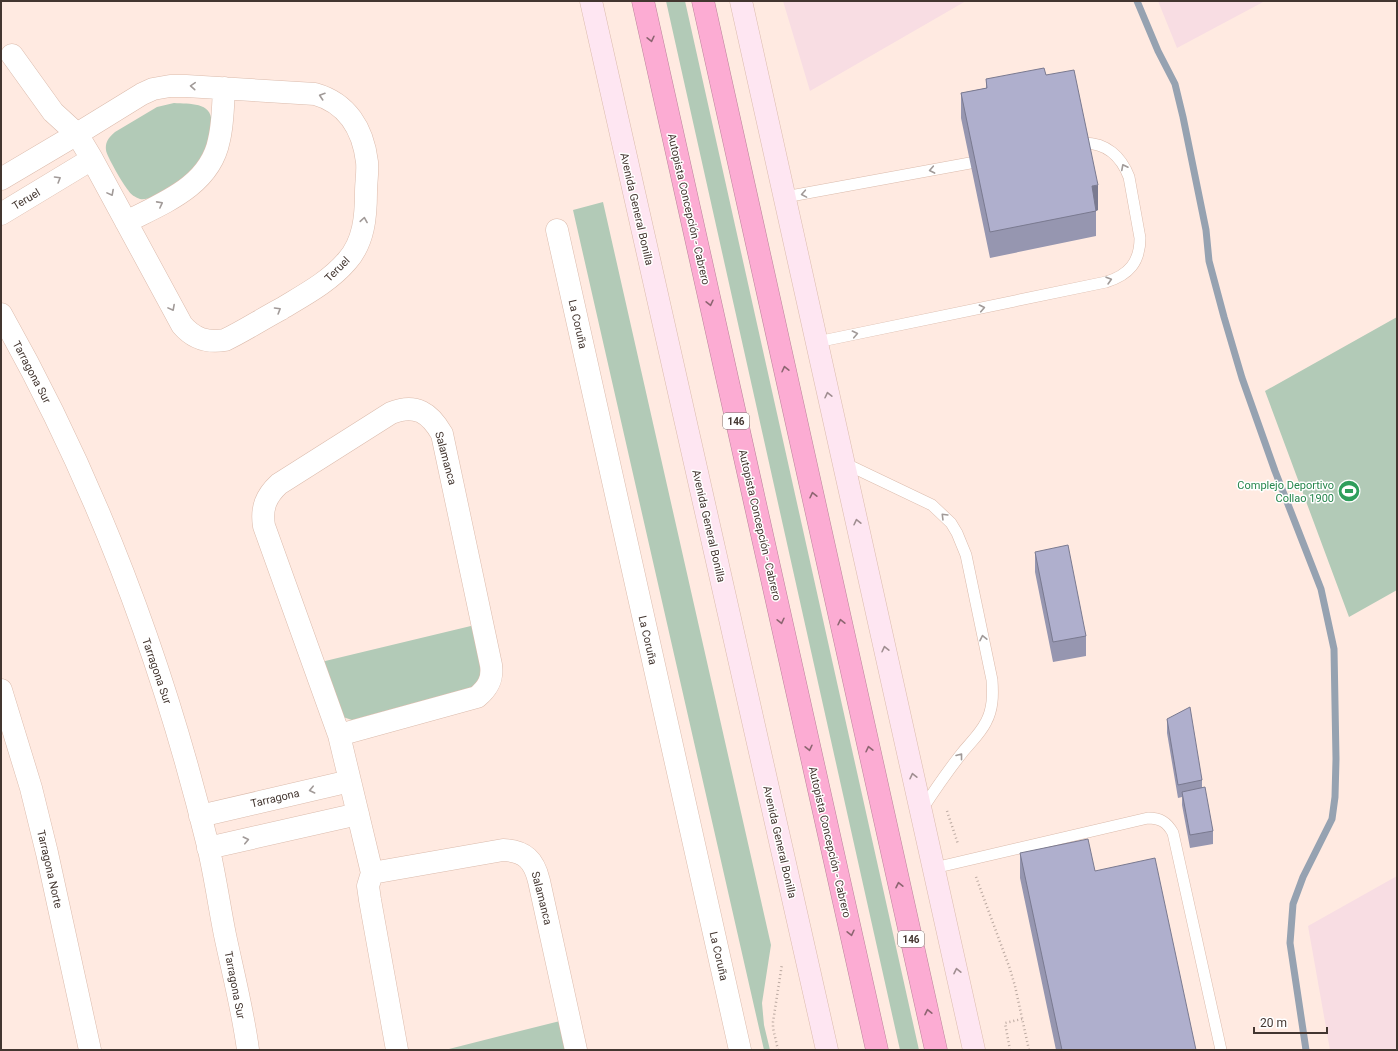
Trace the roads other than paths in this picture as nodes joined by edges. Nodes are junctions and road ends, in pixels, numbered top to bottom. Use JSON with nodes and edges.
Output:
{"nodes":[{"id":1,"x":591,"y":1,"type":"edge"},
{"id":2,"x":643,"y":1,"type":"edge"},
{"id":3,"x":703,"y":1,"type":"edge"},
{"id":4,"x":741,"y":1,"type":"edge"},
{"id":5,"x":12,"y":55,"type":"dead end"},
{"id":6,"x":224,"y":88,"type":"junction"},
{"id":7,"x":77,"y":134,"type":"junction"},
{"id":8,"x":1084,"y":143,"type":"edge"},
{"id":9,"x":92,"y":159,"type":"junction"},
{"id":10,"x":970,"y":163,"type":"edge"},
{"id":11,"x":1,"y":180,"type":"edge"},
{"id":12,"x":785,"y":197,"type":"junction"},
{"id":13,"x":1,"y":214,"type":"edge"},
{"id":14,"x":126,"y":222,"type":"junction"},
{"id":15,"x":557,"y":230,"type":"dead end"},
{"id":16,"x":1,"y":314,"type":"edge"},
{"id":17,"x":817,"y":342,"type":"junction"},
{"id":18,"x":844,"y":463,"type":"junction"},
{"id":19,"x":1,"y":690,"type":"edge"},
{"id":20,"x":339,"y":735,"type":"junction"},
{"id":21,"x":350,"y":781,"type":"junction"},
{"id":22,"x":921,"y":811,"type":"junction"},
{"id":23,"x":358,"y":814,"type":"junction"},
{"id":24,"x":200,"y":816,"type":"junction"},
{"id":25,"x":208,"y":848,"type":"junction"},
{"id":26,"x":934,"y":868,"type":"junction"},
{"id":27,"x":372,"y":873,"type":"junction"},
{"id":28,"x":90,"y":1050,"type":"edge"},
{"id":29,"x":248,"y":1050,"type":"edge"},
{"id":30,"x":397,"y":1050,"type":"edge"},
{"id":31,"x":576,"y":1050,"type":"edge"},
{"id":32,"x":740,"y":1050,"type":"edge"},
{"id":33,"x":827,"y":1050,"type":"edge"},
{"id":34,"x":877,"y":1050,"type":"edge"},
{"id":35,"x":936,"y":1050,"type":"edge"},
{"id":36,"x":974,"y":1050,"type":"edge"},
{"id":37,"x":1221,"y":1050,"type":"edge"}],
"edges":[{"from":1,"to":33,"type":"main road","name":"Avenida General Bonilla"},
{"from":2,"to":34,"type":"highway","name":"Autopista Concepción - Cabrero","number":"146","one_way":true},
{"from":35,"to":3,"type":"highway","number":"146","one_way":true},
{"from":4,"to":12,"type":"main road"},
{"from":5,"to":7,"type":"street","name":"Teruel"},
{"from":6,"to":7,"type":"street","name":"Teruel","one_way":true},
{"from":14,"to":6,"type":"street","one_way":true},
{"from":14,"to":6,"type":"street","name":"Teruel","one_way":true},
{"from":7,"to":9,"type":"street","name":"Teruel"},
{"from":7,"to":11,"type":"street","name":"Teruel"},
{"from":17,"to":8,"type":"lane","one_way":true},
{"from":13,"to":9,"type":"street","name":"Teruel","one_way":true},
{"from":9,"to":14,"type":"street","name":"Teruel","one_way":true},
{"from":10,"to":12,"type":"lane","one_way":true},
{"from":12,"to":17,"type":"main road"},
{"from":15,"to":32,"type":"street","name":"La Coruña"},
{"from":16,"to":24,"type":"street","name":"Tarragona Sur"},
{"from":18,"to":17,"type":"main road","one_way":true},
{"from":22,"to":18,"type":"main road","one_way":true},
{"from":22,"to":18,"type":"lane","one_way":true},
{"from":19,"to":28,"type":"street","name":"Tarragona Norte"},
{"from":20,"to":20,"type":"street","name":"Salamanca"},
{"from":20,"to":21,"type":"street","name":"Salamanca"},
{"from":21,"to":23,"type":"street","name":"Salamanca"},
{"from":21,"to":24,"type":"street","name":"Tarragona","one_way":true},
{"from":22,"to":26,"type":"main road"},
{"from":25,"to":23,"type":"street","one_way":true},
{"from":23,"to":27,"type":"street","name":"Salamanca"},
{"from":24,"to":25,"type":"street","name":"Tarragona Sur"},
{"from":25,"to":29,"type":"street","name":"Tarragona Sur"},
{"from":36,"to":26,"type":"main road","one_way":true},
{"from":26,"to":37,"type":"lane"},
{"from":27,"to":30,"type":"street","name":"Salamanca"},
{"from":27,"to":31,"type":"street","name":"Salamanca"}]}
